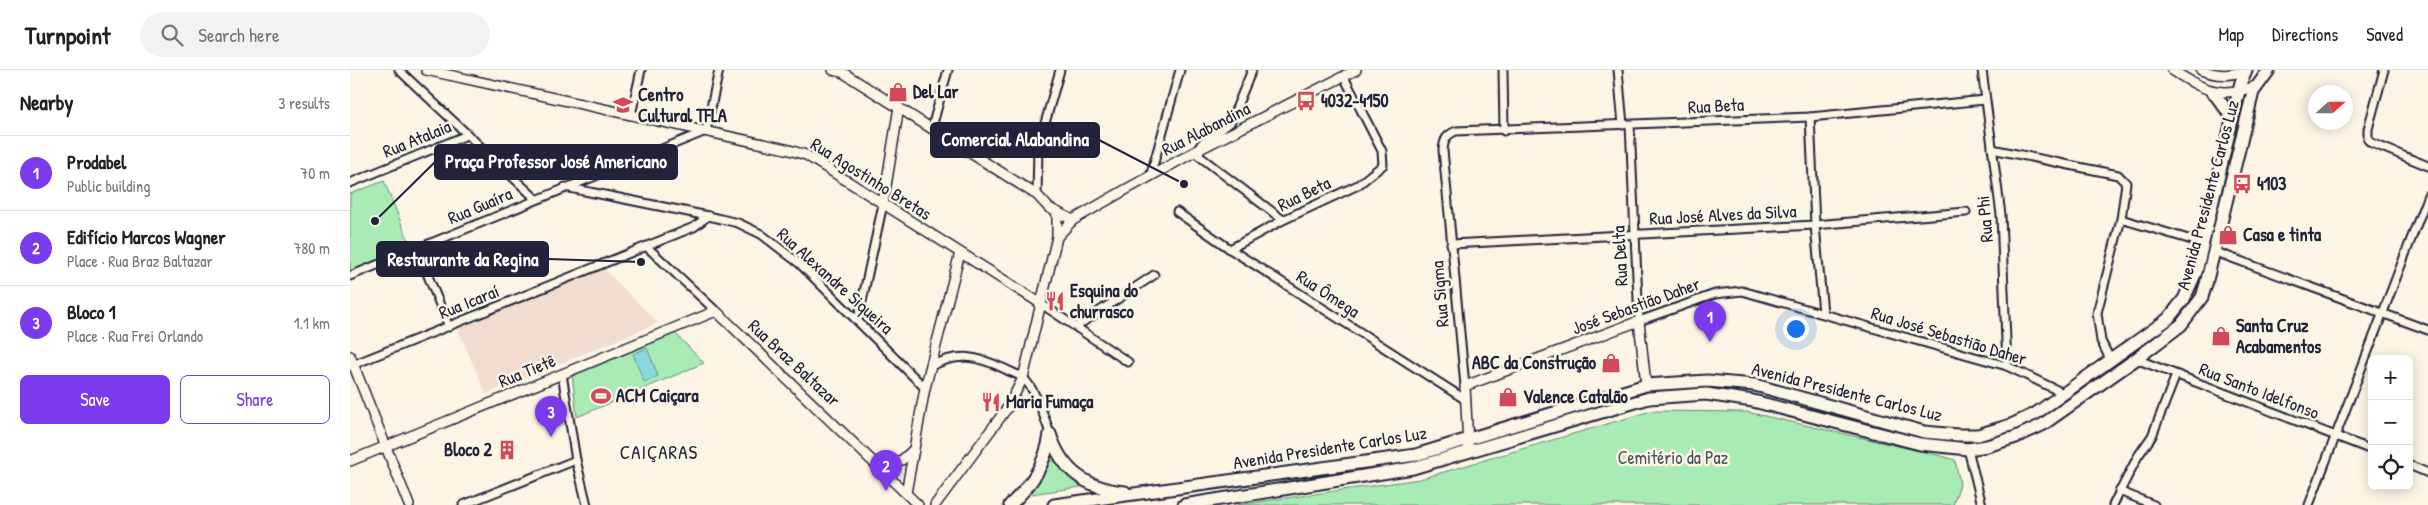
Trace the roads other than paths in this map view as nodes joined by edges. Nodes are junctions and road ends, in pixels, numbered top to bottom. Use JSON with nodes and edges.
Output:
{"nodes":[{"id":1,"x":399,"y":70,"type":"edge"},
{"id":2,"x":426,"y":70,"type":"edge"},
{"id":3,"x":641,"y":70,"type":"edge"},
{"id":4,"x":720,"y":70,"type":"edge"},
{"id":5,"x":839,"y":70,"type":"edge"},
{"id":6,"x":948,"y":70,"type":"edge"},
{"id":7,"x":1060,"y":70,"type":"edge"},
{"id":8,"x":1180,"y":70,"type":"edge"},
{"id":9,"x":1252,"y":70,"type":"edge"},
{"id":10,"x":1356,"y":70,"type":"edge"},
{"id":11,"x":1503,"y":70,"type":"edge"},
{"id":12,"x":1618,"y":70,"type":"edge"},
{"id":13,"x":1982,"y":70,"type":"edge"},
{"id":14,"x":2172,"y":70,"type":"edge"},
{"id":15,"x":2201,"y":70,"type":"edge"},
{"id":16,"x":2269,"y":70,"type":"edge"},
{"id":17,"x":2384,"y":70,"type":"edge"},
{"id":18,"x":2246,"y":71,"type":"edge"},
{"id":19,"x":1345,"y":74,"type":"edge"},
{"id":20,"x":2256,"y":86,"type":"junction"},
{"id":21,"x":2213,"y":92,"type":"junction"},
{"id":22,"x":2239,"y":92,"type":"junction"},
{"id":23,"x":1985,"y":100,"type":"junction"},
{"id":24,"x":899,"y":107,"type":"junction"},
{"id":25,"x":632,"y":115,"type":"junction"},
{"id":26,"x":1810,"y":116,"type":"junction"},
{"id":27,"x":2232,"y":117,"type":"junction"},
{"id":28,"x":1627,"y":125,"type":"junction"},
{"id":29,"x":932,"y":127,"type":"junction"},
{"id":30,"x":1504,"y":130,"type":"junction"},
{"id":31,"x":706,"y":131,"type":"junction"},
{"id":32,"x":1448,"y":134,"type":"joint"},
{"id":33,"x":467,"y":135,"type":"junction"},
{"id":34,"x":1992,"y":149,"type":"junction"},
{"id":35,"x":1196,"y":151,"type":"junction"},
{"id":36,"x":2428,"y":166,"type":"edge"},
{"id":37,"x":1150,"y":176,"type":"junction"},
{"id":38,"x":350,"y":183,"type":"edge"},
{"id":39,"x":565,"y":187,"type":"junction"},
{"id":40,"x":1037,"y":195,"type":"junction"},
{"id":41,"x":2428,"y":195,"type":"edge"},
{"id":42,"x":536,"y":199,"type":"junction"},
{"id":43,"x":883,"y":204,"type":"junction"},
{"id":44,"x":1177,"y":212,"type":"dead end"},
{"id":45,"x":1966,"y":212,"type":"dead end"},
{"id":46,"x":1057,"y":213,"type":"junction"},
{"id":47,"x":708,"y":216,"type":"junction"},
{"id":48,"x":2121,"y":219,"type":"junction"},
{"id":49,"x":1073,"y":220,"type":"junction"},
{"id":50,"x":1283,"y":220,"type":"junction"},
{"id":51,"x":1815,"y":225,"type":"junction"},
{"id":52,"x":1635,"y":235,"type":"junction"},
{"id":53,"x":1057,"y":237,"type":"junction"},
{"id":54,"x":2202,"y":243,"type":"junction"},
{"id":55,"x":1451,"y":244,"type":"junction"},
{"id":56,"x":647,"y":246,"type":"junction"},
{"id":57,"x":417,"y":248,"type":"junction"},
{"id":58,"x":1230,"y":249,"type":"junction"},
{"id":59,"x":2213,"y":251,"type":"junction"},
{"id":60,"x":960,"y":253,"type":"junction"},
{"id":61,"x":1154,"y":275,"type":"dead end"},
{"id":62,"x":350,"y":276,"type":"edge"},
{"id":63,"x":1040,"y":303,"type":"junction"},
{"id":64,"x":716,"y":311,"type":"junction"},
{"id":65,"x":1822,"y":313,"type":"junction"},
{"id":66,"x":2382,"y":313,"type":"junction"},
{"id":67,"x":858,"y":320,"type":"junction"},
{"id":68,"x":1639,"y":321,"type":"junction"},
{"id":69,"x":1077,"y":326,"type":"junction"},
{"id":70,"x":449,"y":327,"type":"junction"},
{"id":71,"x":2428,"y":330,"type":"edge"},
{"id":72,"x":350,"y":356,"type":"edge"},
{"id":73,"x":1125,"y":359,"type":"dead end"},
{"id":74,"x":2136,"y":359,"type":"junction"},
{"id":75,"x":2111,"y":360,"type":"junction"},
{"id":76,"x":352,"y":366,"type":"edge"},
{"id":77,"x":931,"y":366,"type":"junction"},
{"id":78,"x":2007,"y":366,"type":"junction"},
{"id":79,"x":562,"y":374,"type":"junction"},
{"id":80,"x":2176,"y":375,"type":"junction"},
{"id":81,"x":1023,"y":378,"type":"junction"},
{"id":82,"x":1646,"y":385,"type":"junction"},
{"id":83,"x":1465,"y":386,"type":"junction"},
{"id":84,"x":925,"y":388,"type":"junction"},
{"id":85,"x":2065,"y":394,"type":"junction"},
{"id":86,"x":1466,"y":400,"type":"junction"},
{"id":87,"x":1050,"y":434,"type":"junction"},
{"id":88,"x":2334,"y":435,"type":"junction"},
{"id":89,"x":386,"y":446,"type":"junction"},
{"id":90,"x":1468,"y":446,"type":"junction"},
{"id":91,"x":2368,"y":448,"type":"edge"},
{"id":92,"x":1968,"y":449,"type":"junction"},
{"id":93,"x":912,"y":451,"type":"junction"},
{"id":94,"x":576,"y":460,"type":"junction"},
{"id":95,"x":350,"y":461,"type":"edge"},
{"id":96,"x":879,"y":466,"type":"junction"},
{"id":97,"x":2413,"y":466,"type":"edge"},
{"id":98,"x":2428,"y":472,"type":"edge"},
{"id":99,"x":2119,"y":491,"type":"junction"},
{"id":100,"x":906,"y":493,"type":"junction"},
{"id":101,"x":1141,"y":494,"type":"junction"},
{"id":102,"x":409,"y":505,"type":"edge"},
{"id":103,"x":463,"y":505,"type":"edge"},
{"id":104,"x":587,"y":505,"type":"edge"},
{"id":105,"x":918,"y":505,"type":"edge"},
{"id":106,"x":935,"y":505,"type":"edge"},
{"id":107,"x":1010,"y":505,"type":"edge"},
{"id":108,"x":1054,"y":505,"type":"edge"},
{"id":109,"x":1184,"y":505,"type":"edge"},
{"id":110,"x":1982,"y":505,"type":"edge"},
{"id":111,"x":2113,"y":505,"type":"edge"},
{"id":112,"x":2154,"y":505,"type":"edge"},
{"id":113,"x":2309,"y":505,"type":"edge"}],
"edges":[{"from":1,"to":33,"type":"street"},
{"from":2,"to":25,"type":"street","name":"Rua Agostinho Bretas"},
{"from":3,"to":25,"type":"street"},
{"from":4,"to":31,"type":"street"},
{"from":5,"to":24,"type":"street"},
{"from":6,"to":29,"type":"street"},
{"from":7,"to":40,"type":"street"},
{"from":8,"to":37,"type":"street"},
{"from":9,"to":35,"type":"street"},
{"from":10,"to":19,"type":"street","name":"Rua Alabandina"},
{"from":11,"to":30,"type":"street"},
{"from":12,"to":28,"type":"street","name":"Rua Delta"},
{"from":13,"to":23,"type":"street","name":"Rua Phi"},
{"from":14,"to":21,"type":"street"},
{"from":15,"to":18,"type":"street"},
{"from":16,"to":20,"type":"main road","name":"Avenida Presidente Carlos Luz"},
{"from":17,"to":36,"type":"street"},
{"from":18,"to":22,"type":"main road","name":"Avenida Presidente Carlos Luz"},
{"from":19,"to":35,"type":"street","name":"Rua Alabandina"},
{"from":19,"to":50,"type":"street","name":"Rua Beta"},
{"from":20,"to":22,"type":"street"},
{"from":20,"to":59,"type":"main road","name":"Avenida Presidente Carlos Luz"},
{"from":21,"to":22,"type":"street"},
{"from":21,"to":27,"type":"main road"},
{"from":22,"to":27,"type":"main road","name":"Avenida Presidente Carlos Luz"},
{"from":23,"to":26,"type":"street","name":"Rua Beta"},
{"from":23,"to":34,"type":"street","name":"Rua Phi"},
{"from":24,"to":29,"type":"street"},
{"from":24,"to":43,"type":"street"},
{"from":25,"to":31,"type":"street","name":"Rua Agostinho Bretas"},
{"from":26,"to":28,"type":"street","name":"Rua Beta"},
{"from":26,"to":51,"type":"street"},
{"from":27,"to":54,"type":"main road","name":"Avenida Presidente Carlos Luz"},
{"from":28,"to":30,"type":"street","name":"Rua Beta"},
{"from":28,"to":52,"type":"street","name":"Rua Delta"},
{"from":29,"to":40,"type":"street"},
{"from":30,"to":32,"type":"street","name":"Rua Beta"},
{"from":31,"to":39,"type":"street","name":"Rua Guaíra"},
{"from":31,"to":43,"type":"street","name":"Rua Agostinho Bretas"},
{"from":32,"to":55,"type":"street","name":"Rua Sigma"},
{"from":33,"to":38,"type":"street","name":"Rua Atalaia"},
{"from":33,"to":42,"type":"street"},
{"from":34,"to":48,"type":"street"},
{"from":34,"to":78,"type":"street","name":"Rua Phi"},
{"from":35,"to":37,"type":"street","name":"Rua Alabandina"},
{"from":35,"to":50,"type":"street"},
{"from":37,"to":49,"type":"street","name":"Rua Alabandina"},
{"from":39,"to":42,"type":"street","name":"Rua Guaíra"},
{"from":39,"to":47,"type":"street","name":"Rua Alexandre Siqueira"},
{"from":40,"to":46,"type":"street"},
{"from":41,"to":66,"type":"street"},
{"from":42,"to":57,"type":"street","name":"Rua Guaíra"},
{"from":43,"to":60,"type":"street","name":"Rua Agostinho Bretas"},
{"from":43,"to":67,"type":"street"},
{"from":44,"to":58,"type":"street","name":"Rua Ômega"},
{"from":45,"to":51,"type":"street","name":"Rua José Alves da Silva"},
{"from":46,"to":49,"type":"street"},
{"from":46,"to":53,"type":"street"},
{"from":47,"to":56,"type":"street","name":"Rua Icaraí"},
{"from":47,"to":67,"type":"street","name":"Rua Alexandre Siqueira"},
{"from":48,"to":54,"type":"street"},
{"from":48,"to":75,"type":"street"},
{"from":49,"to":53,"type":"street","name":"Rua Alabandina"},
{"from":50,"to":58,"type":"street","name":"Rua Beta"},
{"from":51,"to":52,"type":"street","name":"Rua José Alves da Silva"},
{"from":51,"to":65,"type":"street"},
{"from":52,"to":55,"type":"street","name":"Rua José Alves da Silva"},
{"from":52,"to":68,"type":"street","name":"Rua Delta"},
{"from":53,"to":63,"type":"street"},
{"from":54,"to":75,"type":"main road","name":"Avenida Presidente Carlos Luz"},
{"from":55,"to":83,"type":"street","name":"Rua Sigma"},
{"from":56,"to":64,"type":"street","name":"Rua Braz Baltazar"},
{"from":56,"to":70,"type":"street","name":"Rua Icaraí"},
{"from":57,"to":62,"type":"street","name":"Rua Guaíra"},
{"from":57,"to":70,"type":"street"},
{"from":58,"to":86,"type":"street","name":"Rua Ômega"},
{"from":59,"to":66,"type":"street"},
{"from":59,"to":74,"type":"main road","name":"Avenida Presidente Carlos Luz"},
{"from":60,"to":63,"type":"street","name":"Rua Agostinho Bretas"},
{"from":60,"to":77,"type":"street"},
{"from":61,"to":69,"type":"street"},
{"from":63,"to":69,"type":"street","name":"Rua Agostinho Bretas"},
{"from":63,"to":81,"type":"street"},
{"from":64,"to":79,"type":"street","name":"Rua Tietê"},
{"from":64,"to":96,"type":"street","name":"Rua Braz Baltazar"},
{"from":65,"to":68,"type":"street","name":"José Sebastião Daher"},
{"from":65,"to":78,"type":"street","name":"Rua José Sebastião Daher"},
{"from":66,"to":71,"type":"street"},
{"from":66,"to":88,"type":"street"},
{"from":67,"to":84,"type":"street","name":"Rua Alexandre Siqueira"},
{"from":68,"to":82,"type":"street","name":"Rua Delta"},
{"from":68,"to":83,"type":"street","name":"José Sebastião Daher"},
{"from":69,"to":73,"type":"street","name":"Rua Agostinho Bretas"},
{"from":70,"to":76,"type":"street","name":"Rua Icaraí"},
{"from":72,"to":76,"type":"street"},
{"from":74,"to":80,"type":"street","name":"Rua Santo Idelfonso"},
{"from":74,"to":92,"type":"main road","name":"Avenida Presidente Carlos Luz"},
{"from":75,"to":85,"type":"main road","name":"Avenida Presidente Carlos Luz"},
{"from":76,"to":89,"type":"street"},
{"from":77,"to":81,"type":"street"},
{"from":77,"to":84,"type":"street"},
{"from":78,"to":85,"type":"street","name":"Rua José Sebastião Daher"},
{"from":79,"to":89,"type":"street","name":"Rua Tietê"},
{"from":79,"to":94,"type":"street"},
{"from":80,"to":88,"type":"street","name":"Rua Santo Idelfonso"},
{"from":80,"to":99,"type":"street"},
{"from":81,"to":87,"type":"street"},
{"from":81,"to":106,"type":"street"},
{"from":82,"to":85,"type":"main road","name":"Avenida Presidente Carlos Luz"},
{"from":82,"to":90,"type":"main road","name":"Avenida Presidente Carlos Luz"},
{"from":83,"to":86,"type":"street","name":"Rua Sigma"},
{"from":84,"to":93,"type":"street"},
{"from":86,"to":90,"type":"street","name":"Rua Sigma"},
{"from":87,"to":101,"type":"main road"},
{"from":87,"to":107,"type":"main road"},
{"from":88,"to":91,"type":"street","name":"Rua Santo Idelfonso"},
{"from":88,"to":113,"type":"street"},
{"from":89,"to":95,"type":"street","name":"Rua Tietê"},
{"from":89,"to":102,"type":"street"},
{"from":90,"to":92,"type":"main road","name":"Avenida Presidente Carlos Luz"},
{"from":90,"to":101,"type":"main road","name":"Avenida Presidente Carlos Luz"},
{"from":90,"to":109,"type":"main road","name":"Avenida Presidente Carlos Luz"},
{"from":92,"to":110,"type":"street"},
{"from":93,"to":96,"type":"street"},
{"from":93,"to":100,"type":"street"},
{"from":94,"to":103,"type":"street"},
{"from":94,"to":104,"type":"street"},
{"from":96,"to":100,"type":"street","name":"Rua Braz Baltazar"},
{"from":97,"to":98,"type":"street"},
{"from":99,"to":111,"type":"street"},
{"from":99,"to":112,"type":"street"},
{"from":100,"to":105,"type":"street","name":"Rua Braz Baltazar"},
{"from":101,"to":108,"type":"main road","name":"Avenida Presidente Carlos Luz"}]}
